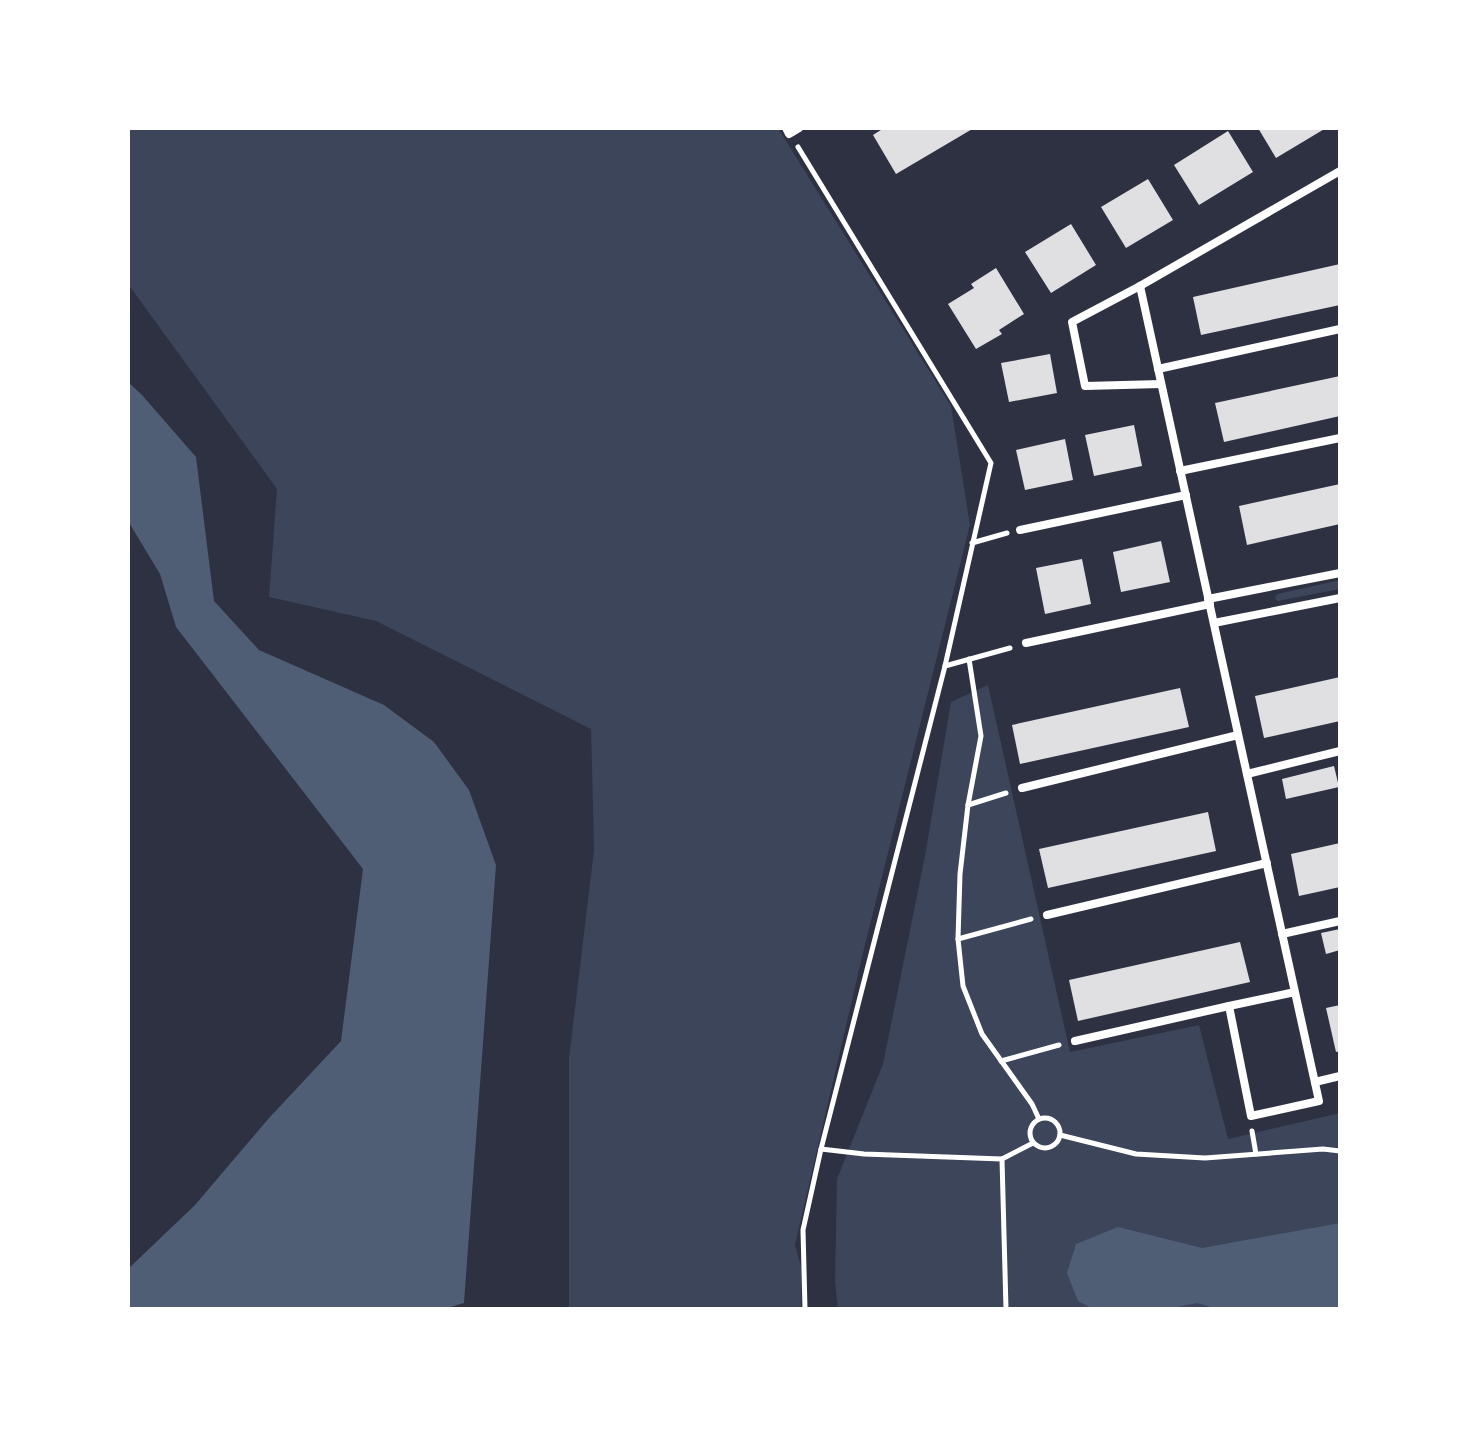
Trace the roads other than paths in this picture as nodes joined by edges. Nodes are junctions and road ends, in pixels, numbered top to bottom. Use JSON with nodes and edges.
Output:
{"nodes":[{"id":1,"x":786,"y":128,"type":"edge"},
{"id":2,"x":799,"y":128,"type":"edge"},
{"id":3,"x":1340,"y":171,"type":"edge"},
{"id":4,"x":1140,"y":286,"type":"junction"},
{"id":5,"x":1340,"y":329,"type":"edge"},
{"id":6,"x":1158,"y":369,"type":"junction"},
{"id":7,"x":1161,"y":384,"type":"junction"},
{"id":8,"x":1340,"y":438,"type":"edge"},
{"id":9,"x":1180,"y":471,"type":"junction"},
{"id":10,"x":1186,"y":495,"type":"junction"},
{"id":11,"x":1020,"y":530,"type":"road end"},
{"id":12,"x":1340,"y":573,"type":"edge"},
{"id":13,"x":1340,"y":598,"type":"edge"},
{"id":14,"x":1209,"y":602,"type":"junction"},
{"id":15,"x":1214,"y":623,"type":"junction"},
{"id":16,"x":1026,"y":643,"type":"road end"},
{"id":17,"x":1238,"y":735,"type":"junction"},
{"id":18,"x":1340,"y":751,"type":"edge"},
{"id":19,"x":1247,"y":774,"type":"junction"},
{"id":20,"x":1022,"y":788,"type":"road end"},
{"id":21,"x":1267,"y":863,"type":"junction"},
{"id":22,"x":1047,"y":915,"type":"road end"},
{"id":23,"x":1340,"y":921,"type":"edge"},
{"id":24,"x":1282,"y":934,"type":"junction"},
{"id":25,"x":1295,"y":992,"type":"junction"},
{"id":26,"x":1229,"y":1006,"type":"junction"},
{"id":27,"x":1075,"y":1041,"type":"road end"},
{"id":28,"x":1340,"y":1076,"type":"edge"},
{"id":29,"x":1315,"y":1082,"type":"junction"}],
"edges":[{"from":1,"to":2,"type":"street"},
{"from":3,"to":4,"type":"street"},
{"from":4,"to":6,"type":"street"},
{"from":4,"to":7,"type":"street"},
{"from":5,"to":6,"type":"street"},
{"from":6,"to":7,"type":"street"},
{"from":7,"to":9,"type":"street"},
{"from":8,"to":9,"type":"street"},
{"from":9,"to":10,"type":"street"},
{"from":10,"to":11,"type":"street"},
{"from":10,"to":14,"type":"street"},
{"from":12,"to":14,"type":"street"},
{"from":13,"to":15,"type":"street"},
{"from":14,"to":15,"type":"street"},
{"from":14,"to":16,"type":"street"},
{"from":15,"to":17,"type":"street"},
{"from":17,"to":19,"type":"street"},
{"from":17,"to":20,"type":"street"},
{"from":18,"to":19,"type":"street"},
{"from":19,"to":21,"type":"street"},
{"from":21,"to":22,"type":"street"},
{"from":21,"to":24,"type":"street"},
{"from":23,"to":24,"type":"street"},
{"from":24,"to":25,"type":"street"},
{"from":25,"to":26,"type":"street"},
{"from":25,"to":29,"type":"street"},
{"from":26,"to":27,"type":"street"},
{"from":26,"to":29,"type":"street"},
{"from":28,"to":29,"type":"street"}]}
